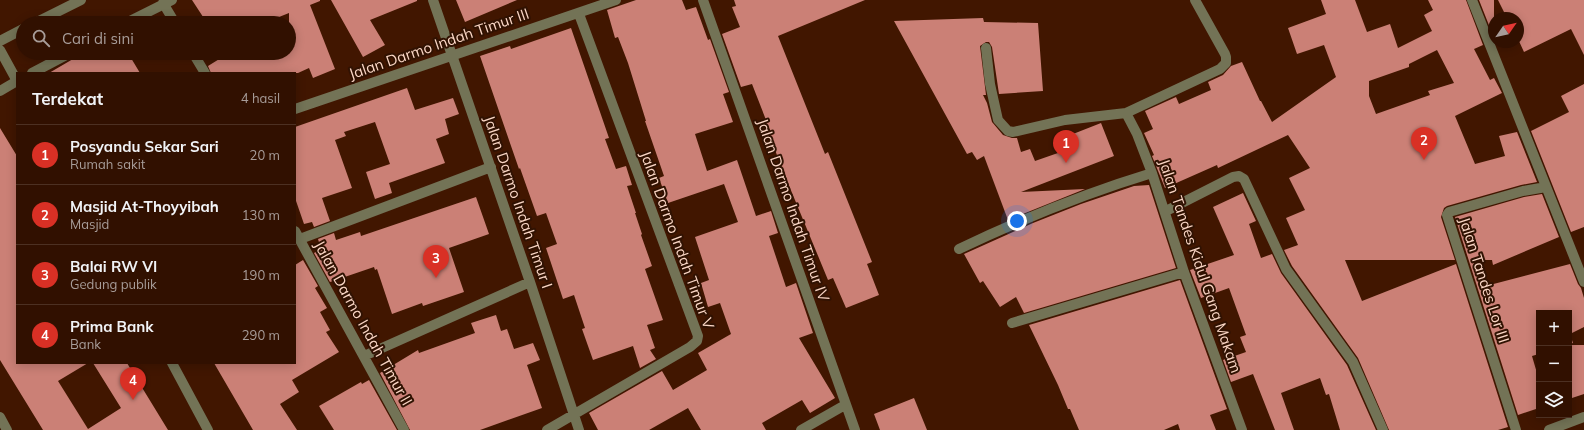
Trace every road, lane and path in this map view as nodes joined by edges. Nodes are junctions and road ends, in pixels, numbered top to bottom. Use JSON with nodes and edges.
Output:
{"nodes":[{"id":1,"x":81,"y":0,"type":"edge"},
{"id":2,"x":433,"y":0,"type":"edge"},
{"id":3,"x":616,"y":0,"type":"edge"},
{"id":4,"x":703,"y":0,"type":"edge"},
{"id":5,"x":1195,"y":0,"type":"edge"},
{"id":6,"x":1472,"y":0,"type":"edge"},
{"id":7,"x":168,"y":2,"type":"edge"},
{"id":8,"x":579,"y":14,"type":"junction"},
{"id":9,"x":49,"y":16,"type":"edge"},
{"id":10,"x":140,"y":16,"type":"edge"},
{"id":11,"x":173,"y":16,"type":"edge"},
{"id":12,"x":16,"y":33,"type":"edge"},
{"id":13,"x":0,"y":41,"type":"edge"},
{"id":14,"x":986,"y":48,"type":"dead end"},
{"id":15,"x":0,"y":50,"type":"edge"},
{"id":16,"x":453,"y":55,"type":"junction"},
{"id":17,"x":57,"y":60,"type":"edge"},
{"id":18,"x":198,"y":60,"type":"edge"},
{"id":19,"x":34,"y":72,"type":"edge"},
{"id":20,"x":205,"y":72,"type":"edge"},
{"id":21,"x":16,"y":79,"type":"edge"},
{"id":22,"x":16,"y":82,"type":"edge"},
{"id":23,"x":0,"y":90,"type":"edge"},
{"id":24,"x":296,"y":109,"type":"edge"},
{"id":25,"x":1126,"y":113,"type":"junction"},
{"id":26,"x":491,"y":167,"type":"junction"},
{"id":27,"x":1152,"y":173,"type":"junction"},
{"id":28,"x":1546,"y":187,"type":"junction"},
{"id":29,"x":1166,"y":211,"type":"junction"},
{"id":30,"x":297,"y":235,"type":"edge"},
{"id":31,"x":959,"y":249,"type":"dead end"},
{"id":32,"x":1184,"y":272,"type":"junction"},
{"id":33,"x":530,"y":282,"type":"junction"},
{"id":34,"x":1584,"y":282,"type":"edge"},
{"id":35,"x":1012,"y":323,"type":"dead end"},
{"id":36,"x":364,"y":356,"type":"junction"},
{"id":37,"x":173,"y":364,"type":"edge"},
{"id":38,"x":845,"y":405,"type":"junction"},
{"id":39,"x":574,"y":414,"type":"junction"},
{"id":40,"x":0,"y":417,"type":"edge"},
{"id":41,"x":1584,"y":417,"type":"edge"},
{"id":42,"x":7,"y":430,"type":"edge"},
{"id":43,"x":208,"y":430,"type":"edge"},
{"id":44,"x":404,"y":430,"type":"edge"},
{"id":45,"x":547,"y":430,"type":"edge"},
{"id":46,"x":579,"y":430,"type":"edge"},
{"id":47,"x":801,"y":430,"type":"edge"},
{"id":48,"x":855,"y":430,"type":"edge"},
{"id":49,"x":1242,"y":430,"type":"edge"},
{"id":50,"x":1382,"y":430,"type":"edge"},
{"id":51,"x":1516,"y":430,"type":"edge"},
{"id":52,"x":1549,"y":430,"type":"edge"}],
"edges":[{"from":1,"to":9,"type":"street"},
{"from":2,"to":16,"type":"street","name":"Jalan Darmo Indah Timur I"},
{"from":3,"to":8,"type":"street","name":"Jalan Darmo Indah Timur III"},
{"from":4,"to":38,"type":"street","name":"Jalan Darmo Indah Timur IV"},
{"from":5,"to":25,"type":"street"},
{"from":6,"to":28,"type":"street"},
{"from":7,"to":10,"type":"street"},
{"from":7,"to":11,"type":"street"},
{"from":8,"to":16,"type":"street","name":"Jalan Darmo Indah Timur III"},
{"from":8,"to":39,"type":"street","name":"Jalan Darmo Indah Timur V"},
{"from":12,"to":13,"type":"street"},
{"from":14,"to":25,"type":"street"},
{"from":15,"to":21,"type":"street"},
{"from":16,"to":24,"type":"street","name":"Jalan Darmo Indah Timur III"},
{"from":16,"to":26,"type":"street","name":"Jalan Darmo Indah Timur I"},
{"from":17,"to":19,"type":"street"},
{"from":18,"to":20,"type":"street"},
{"from":22,"to":23,"type":"street"},
{"from":25,"to":27,"type":"street","name":"Jalan Tandes Kidul Gang Makam"},
{"from":26,"to":30,"type":"street"},
{"from":26,"to":33,"type":"street","name":"Jalan Darmo Indah Timur I"},
{"from":27,"to":29,"type":"street","name":"Jalan Tandes Kidul Gang Makam"},
{"from":27,"to":31,"type":"street"},
{"from":28,"to":34,"type":"street"},
{"from":28,"to":51,"type":"street","name":"Jalan Tandes Lor III"},
{"from":29,"to":32,"type":"street","name":"Jalan Tandes Kidul Gang Makam"},
{"from":29,"to":50,"type":"street"},
{"from":30,"to":36,"type":"street","name":"Jalan Darmo Indah Timur II"},
{"from":32,"to":35,"type":"street"},
{"from":32,"to":49,"type":"street","name":"Jalan Tandes Kidul Gang Makam"},
{"from":33,"to":36,"type":"street"},
{"from":33,"to":39,"type":"street","name":"Jalan Darmo Indah Timur I"},
{"from":36,"to":44,"type":"street","name":"Jalan Darmo Indah Timur II"},
{"from":37,"to":43,"type":"street"},
{"from":38,"to":47,"type":"street"},
{"from":38,"to":48,"type":"street","name":"Jalan Darmo Indah Timur IV"},
{"from":39,"to":45,"type":"street"},
{"from":39,"to":46,"type":"street","name":"Jalan Darmo Indah Timur I"},
{"from":40,"to":42,"type":"street"},
{"from":41,"to":52,"type":"street"}]}
